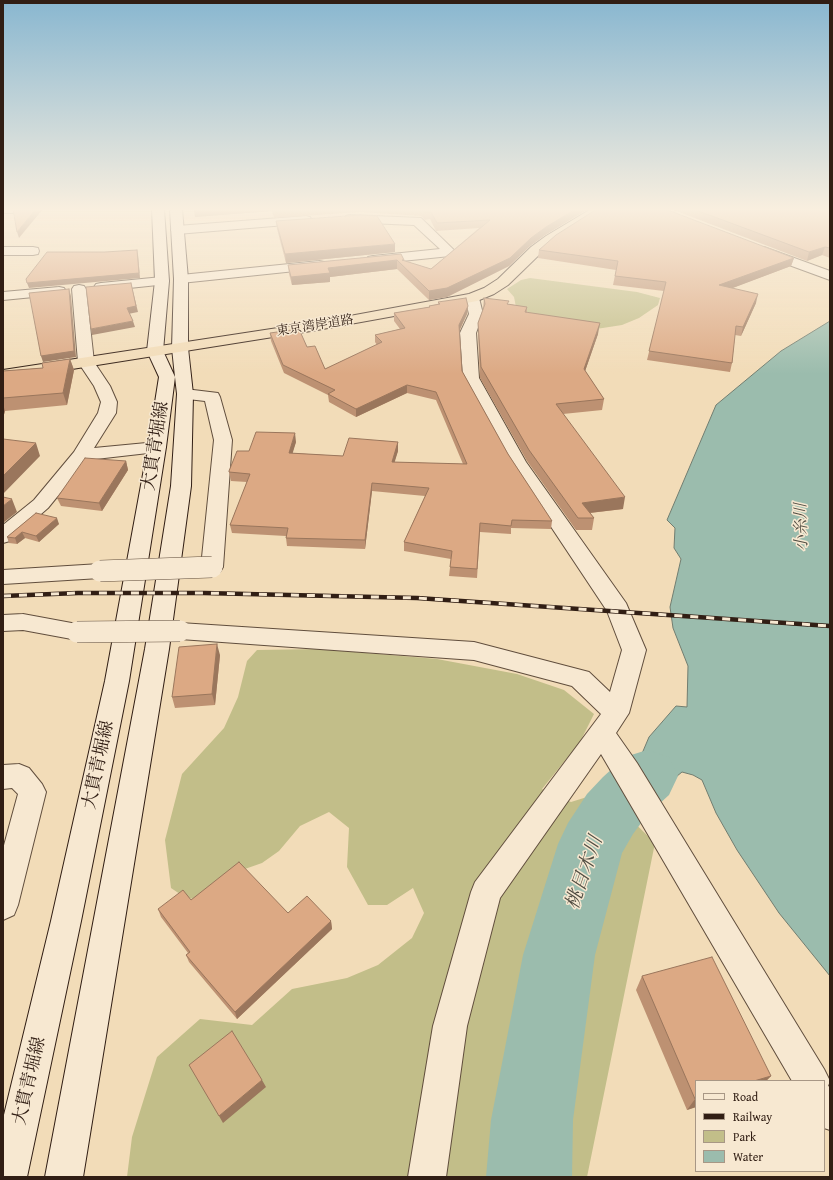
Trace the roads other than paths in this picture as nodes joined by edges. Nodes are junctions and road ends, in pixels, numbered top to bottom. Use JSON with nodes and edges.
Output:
{"nodes":[{"id":1,"x":161,"y":264,"type":"edge"},
{"id":2,"x":180,"y":264,"type":"edge"},
{"id":3,"x":331,"y":264,"type":"edge"},
{"id":4,"x":522,"y":264,"type":"edge"},
{"id":5,"x":799,"y":264,"type":"edge"},
{"id":6,"x":830,"y":276,"type":"edge"},
{"id":7,"x":181,"y":279,"type":"junction"},
{"id":8,"x":162,"y":281,"type":"junction"},
{"id":9,"x":79,"y":289,"type":"junction"},
{"id":10,"x":3,"y":296,"type":"edge"},
{"id":11,"x":472,"y":298,"type":"junction"},
{"id":12,"x":180,"y":348,"type":"junction"},
{"id":13,"x":155,"y":351,"type":"junction"},
{"id":14,"x":86,"y":362,"type":"junction"},
{"id":15,"x":3,"y":375,"type":"edge"},
{"id":16,"x":185,"y":394,"type":"junction"},
{"id":17,"x":157,"y":447,"type":"junction"},
{"id":18,"x":81,"y":455,"type":"junction"},
{"id":19,"x":3,"y":536,"type":"edge"},
{"id":20,"x":3,"y":578,"type":"edge"},
{"id":21,"x":3,"y":623,"type":"edge"},
{"id":22,"x":609,"y":723,"type":"junction"},
{"id":23,"x":3,"y":777,"type":"edge"},
{"id":24,"x":3,"y":905,"type":"edge"},
{"id":25,"x":811,"y":1080,"type":"edge"},
{"id":26,"x":8,"y":1177,"type":"edge"},
{"id":27,"x":64,"y":1177,"type":"edge"},
{"id":28,"x":427,"y":1177,"type":"edge"}],
"edges":[{"from":1,"to":8,"type":"street"},
{"from":2,"to":7,"type":"street","name":"大貫青堀線"},
{"from":3,"to":7,"type":"street"},
{"from":4,"to":11,"type":"highway","name":"東京湾岸道路"},
{"from":5,"to":6,"type":"street"},
{"from":7,"to":12,"type":"street","name":"大貫青堀線"},
{"from":8,"to":9,"type":"street"},
{"from":8,"to":13,"type":"street"},
{"from":9,"to":10,"type":"street"},
{"from":9,"to":14,"type":"street"},
{"from":11,"to":12,"type":"highway","name":"東京湾岸道路"},
{"from":11,"to":22,"type":"street"},
{"from":12,"to":13,"type":"highway","name":"東京湾岸道路"},
{"from":12,"to":16,"type":"street","name":"大貫青堀線"},
{"from":13,"to":14,"type":"highway","name":"東京湾岸道路"},
{"from":13,"to":17,"type":"street","name":"大貫青堀線"},
{"from":14,"to":15,"type":"highway","name":"東京湾岸道路"},
{"from":14,"to":18,"type":"street"},
{"from":16,"to":20,"type":"street","bridge":true},
{"from":16,"to":27,"type":"street","name":"大貫青堀線"},
{"from":17,"to":18,"type":"street"},
{"from":17,"to":26,"type":"street","name":"大貫青堀線"},
{"from":18,"to":19,"type":"street"},
{"from":21,"to":22,"type":"street","bridge":true},
{"from":22,"to":25,"type":"street"},
{"from":22,"to":28,"type":"street"},
{"from":23,"to":24,"type":"street"}]}
